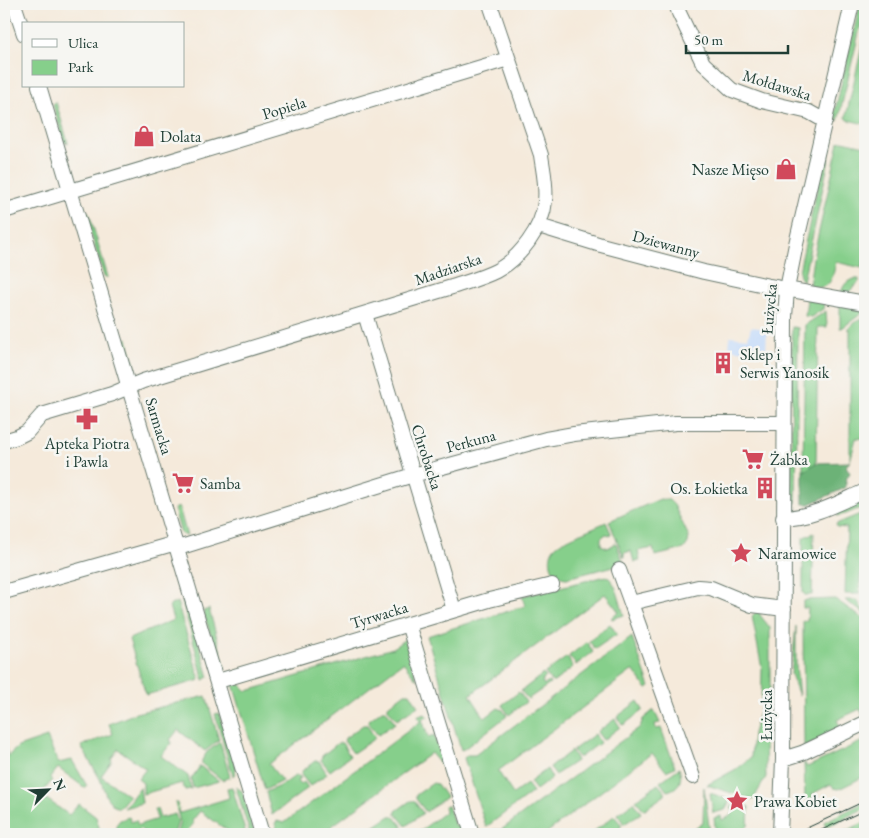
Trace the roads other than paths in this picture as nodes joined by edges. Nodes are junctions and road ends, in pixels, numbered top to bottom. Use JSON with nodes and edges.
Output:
{"nodes":[{"id":1,"x":14,"y":4,"type":"edge"},
{"id":2,"x":490,"y":4,"type":"edge"},
{"id":3,"x":676,"y":4,"type":"edge"},
{"id":4,"x":852,"y":4,"type":"edge"},
{"id":5,"x":22,"y":28,"type":"edge"},
{"id":6,"x":508,"y":59,"type":"junction"},
{"id":7,"x":40,"y":88,"type":"edge"},
{"id":8,"x":825,"y":121,"type":"junction"},
{"id":9,"x":71,"y":191,"type":"junction"},
{"id":10,"x":4,"y":211,"type":"edge"},
{"id":11,"x":539,"y":226,"type":"junction"},
{"id":12,"x":787,"y":289,"type":"junction"},
{"id":13,"x":865,"y":303,"type":"edge"},
{"id":14,"x":365,"y":314,"type":"junction"},
{"id":15,"x":129,"y":387,"type":"junction"},
{"id":16,"x":784,"y":423,"type":"junction"},
{"id":17,"x":4,"y":441,"type":"edge"},
{"id":18,"x":413,"y":475,"type":"junction"},
{"id":19,"x":865,"y":491,"type":"edge"},
{"id":20,"x":784,"y":518,"type":"junction"},
{"id":21,"x":177,"y":545,"type":"junction"},
{"id":22,"x":619,"y":570,"type":"dead end"},
{"id":23,"x":552,"y":585,"type":"dead end"},
{"id":24,"x":4,"y":592,"type":"edge"},
{"id":25,"x":631,"y":603,"type":"junction"},
{"id":26,"x":784,"y":609,"type":"junction"},
{"id":27,"x":454,"y":610,"type":"junction"},
{"id":28,"x":408,"y":624,"type":"junction"},
{"id":29,"x":218,"y":681,"type":"junction"},
{"id":30,"x":865,"y":724,"type":"edge"},
{"id":31,"x":783,"y":759,"type":"junction"},
{"id":32,"x":692,"y":777,"type":"dead end"},
{"id":33,"x":265,"y":827,"type":"edge"},
{"id":34,"x":472,"y":834,"type":"edge"},
{"id":35,"x":780,"y":834,"type":"edge"}],
"edges":[{"from":1,"to":5,"type":"street"},
{"from":2,"to":6,"type":"street","name":"Madziarska"},
{"from":3,"to":8,"type":"street","name":"Mołdawska"},
{"from":4,"to":8,"type":"street","name":"Łużycka"},
{"from":6,"to":9,"type":"street","name":"Popiela"},
{"from":6,"to":11,"type":"street","name":"Madziarska"},
{"from":7,"to":9,"type":"street","name":"Sarmacka"},
{"from":8,"to":12,"type":"street","name":"Łużycka"},
{"from":9,"to":10,"type":"street","name":"Popiela"},
{"from":9,"to":15,"type":"street","name":"Sarmacka"},
{"from":11,"to":12,"type":"street","name":"Dziewanny"},
{"from":11,"to":14,"type":"street","name":"Madziarska"},
{"from":12,"to":13,"type":"street","name":"Dziewanny"},
{"from":12,"to":16,"type":"street","name":"Łużycka"},
{"from":14,"to":15,"type":"street","name":"Madziarska"},
{"from":14,"to":18,"type":"street","name":"Chrobacka"},
{"from":15,"to":17,"type":"street","name":"Madziarska"},
{"from":15,"to":21,"type":"street","name":"Sarmacka"},
{"from":16,"to":18,"type":"street","name":"Perkuna"},
{"from":16,"to":20,"type":"street","name":"Łużycka"},
{"from":18,"to":21,"type":"street","name":"Perkuna"},
{"from":18,"to":27,"type":"street","name":"Chrobacka"},
{"from":19,"to":20,"type":"street"},
{"from":20,"to":26,"type":"street","name":"Łużycka"},
{"from":21,"to":24,"type":"street","name":"Perkuna"},
{"from":21,"to":29,"type":"street","name":"Sarmacka"},
{"from":22,"to":25,"type":"street"},
{"from":23,"to":27,"type":"street","name":"Tyrwacka"},
{"from":25,"to":26,"type":"street"},
{"from":25,"to":32,"type":"street"},
{"from":26,"to":31,"type":"street","name":"Łużycka"},
{"from":27,"to":28,"type":"street","name":"Tyrwacka"},
{"from":28,"to":29,"type":"street","name":"Tyrwacka"},
{"from":28,"to":34,"type":"street"},
{"from":29,"to":33,"type":"street","name":"Sarmacka"},
{"from":30,"to":31,"type":"street"},
{"from":31,"to":35,"type":"street","name":"Łużycka"}]}
